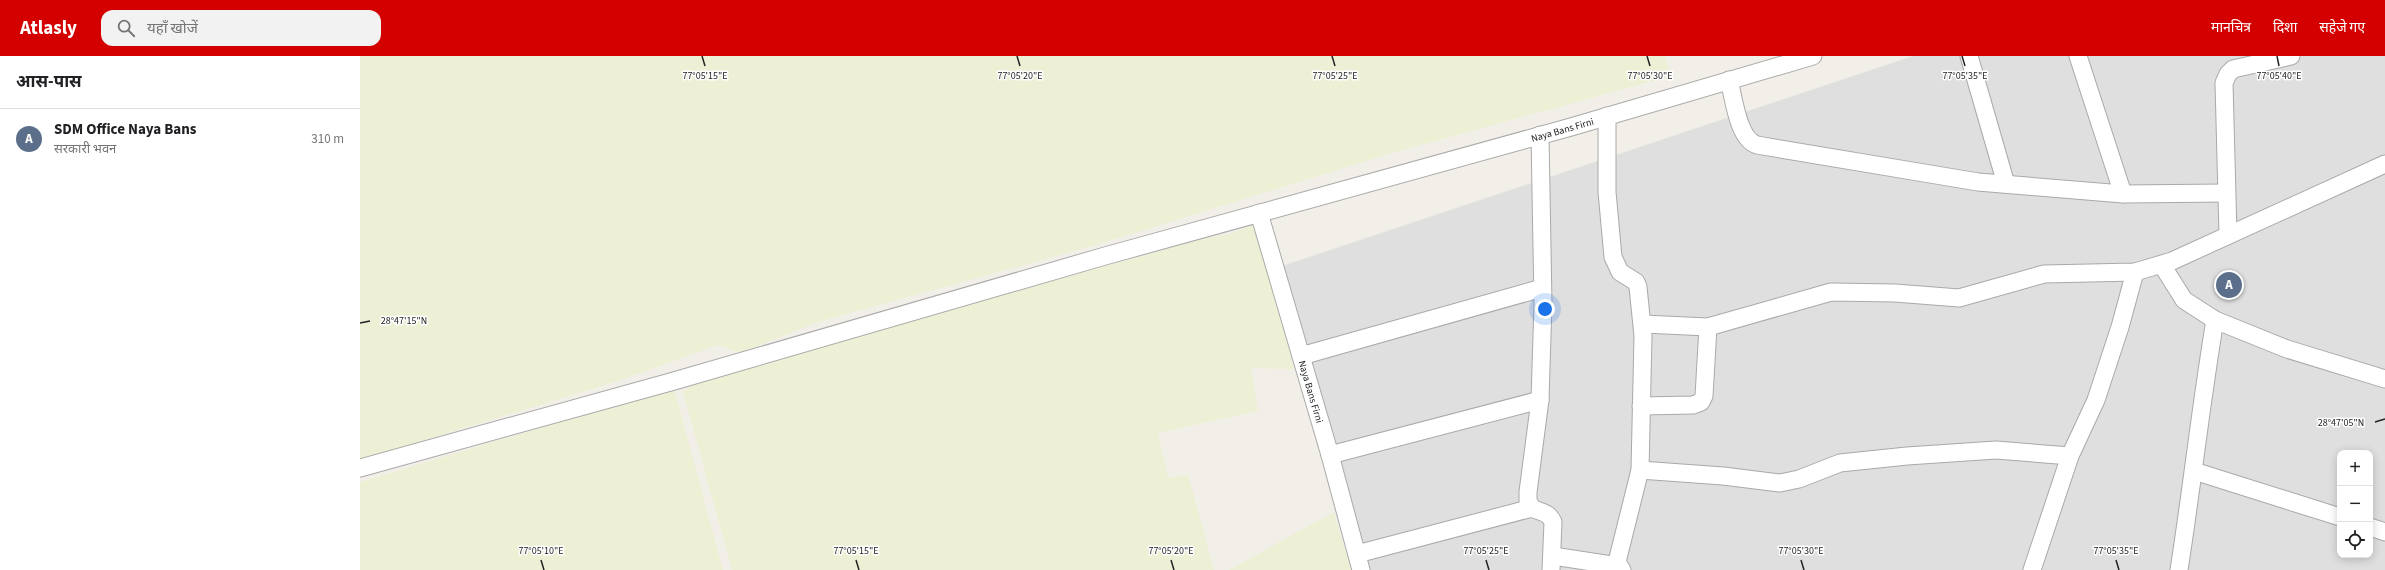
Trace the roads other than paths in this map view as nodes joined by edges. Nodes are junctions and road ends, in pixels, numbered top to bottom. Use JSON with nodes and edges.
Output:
{"nodes":[{"id":1,"x":1813,"y":56,"type":"edge"},
{"id":2,"x":1968,"y":56,"type":"edge"},
{"id":3,"x":2078,"y":56,"type":"edge"},
{"id":4,"x":2291,"y":56,"type":"edge"},
{"id":5,"x":1729,"y":80,"type":"junction"},
{"id":6,"x":1607,"y":116,"type":"junction"},
{"id":7,"x":1540,"y":135,"type":"junction"},
{"id":8,"x":2385,"y":164,"type":"edge"},
{"id":9,"x":2006,"y":184,"type":"junction"},
{"id":10,"x":2226,"y":193,"type":"junction"},
{"id":11,"x":2123,"y":194,"type":"junction"},
{"id":12,"x":1259,"y":214,"type":"junction"},
{"id":13,"x":2228,"y":235,"type":"junction"},
{"id":14,"x":2162,"y":265,"type":"junction"},
{"id":15,"x":2135,"y":272,"type":"junction"},
{"id":16,"x":1542,"y":288,"type":"junction"},
{"id":17,"x":2215,"y":320,"type":"junction"},
{"id":18,"x":1643,"y":324,"type":"junction"},
{"id":19,"x":1708,"y":327,"type":"junction"},
{"id":20,"x":1301,"y":356,"type":"junction"},
{"id":21,"x":2385,"y":378,"type":"edge"},
{"id":22,"x":1540,"y":400,"type":"junction"},
{"id":23,"x":1641,"y":406,"type":"junction"},
{"id":24,"x":1330,"y":455,"type":"junction"},
{"id":25,"x":2070,"y":456,"type":"junction"},
{"id":26,"x":360,"y":468,"type":"edge"},
{"id":27,"x":1640,"y":470,"type":"junction"},
{"id":28,"x":2194,"y":471,"type":"junction"},
{"id":29,"x":1532,"y":508,"type":"junction"},
{"id":30,"x":2337,"y":516,"type":"edge"},
{"id":31,"x":2373,"y":528,"type":"edge"},
{"id":32,"x":2385,"y":532,"type":"edge"},
{"id":33,"x":1359,"y":562,"type":"edge"},
{"id":34,"x":1552,"y":563,"type":"edge"},
{"id":35,"x":1620,"y":568,"type":"edge"},
{"id":36,"x":2032,"y":570,"type":"edge"},
{"id":37,"x":2179,"y":570,"type":"edge"}],
"edges":[{"from":1,"to":5,"type":"street","name":"Naya Bans Firni"},
{"from":2,"to":9,"type":"street"},
{"from":3,"to":11,"type":"street"},
{"from":4,"to":10,"type":"street"},
{"from":5,"to":6,"type":"street","name":"Naya Bans Firni"},
{"from":5,"to":9,"type":"street"},
{"from":6,"to":7,"type":"street","name":"Naya Bans Firni"},
{"from":6,"to":18,"type":"street"},
{"from":7,"to":12,"type":"street","name":"Naya Bans Firni"},
{"from":7,"to":16,"type":"street"},
{"from":8,"to":13,"type":"street"},
{"from":9,"to":11,"type":"street"},
{"from":10,"to":11,"type":"street"},
{"from":10,"to":13,"type":"street"},
{"from":12,"to":20,"type":"street","name":"Naya Bans Firni"},
{"from":12,"to":26,"type":"street","name":"Naya Bans Firni"},
{"from":13,"to":14,"type":"street"},
{"from":14,"to":15,"type":"street"},
{"from":14,"to":17,"type":"street"},
{"from":15,"to":19,"type":"street"},
{"from":15,"to":25,"type":"street"},
{"from":16,"to":20,"type":"street"},
{"from":16,"to":22,"type":"street"},
{"from":17,"to":21,"type":"street"},
{"from":17,"to":28,"type":"street"},
{"from":18,"to":19,"type":"street"},
{"from":18,"to":23,"type":"street"},
{"from":19,"to":23,"type":"street"},
{"from":20,"to":24,"type":"street","name":"Naya Bans Firni"},
{"from":22,"to":24,"type":"street"},
{"from":22,"to":29,"type":"street"},
{"from":23,"to":27,"type":"street"},
{"from":24,"to":33,"type":"street","name":"Naya Bans Firni"},
{"from":25,"to":27,"type":"street"},
{"from":25,"to":36,"type":"street"},
{"from":27,"to":35,"type":"street"},
{"from":28,"to":30,"type":"street"},
{"from":28,"to":37,"type":"street"},
{"from":29,"to":33,"type":"street"},
{"from":29,"to":34,"type":"street"},
{"from":31,"to":32,"type":"street"},
{"from":34,"to":35,"type":"street"}]}
